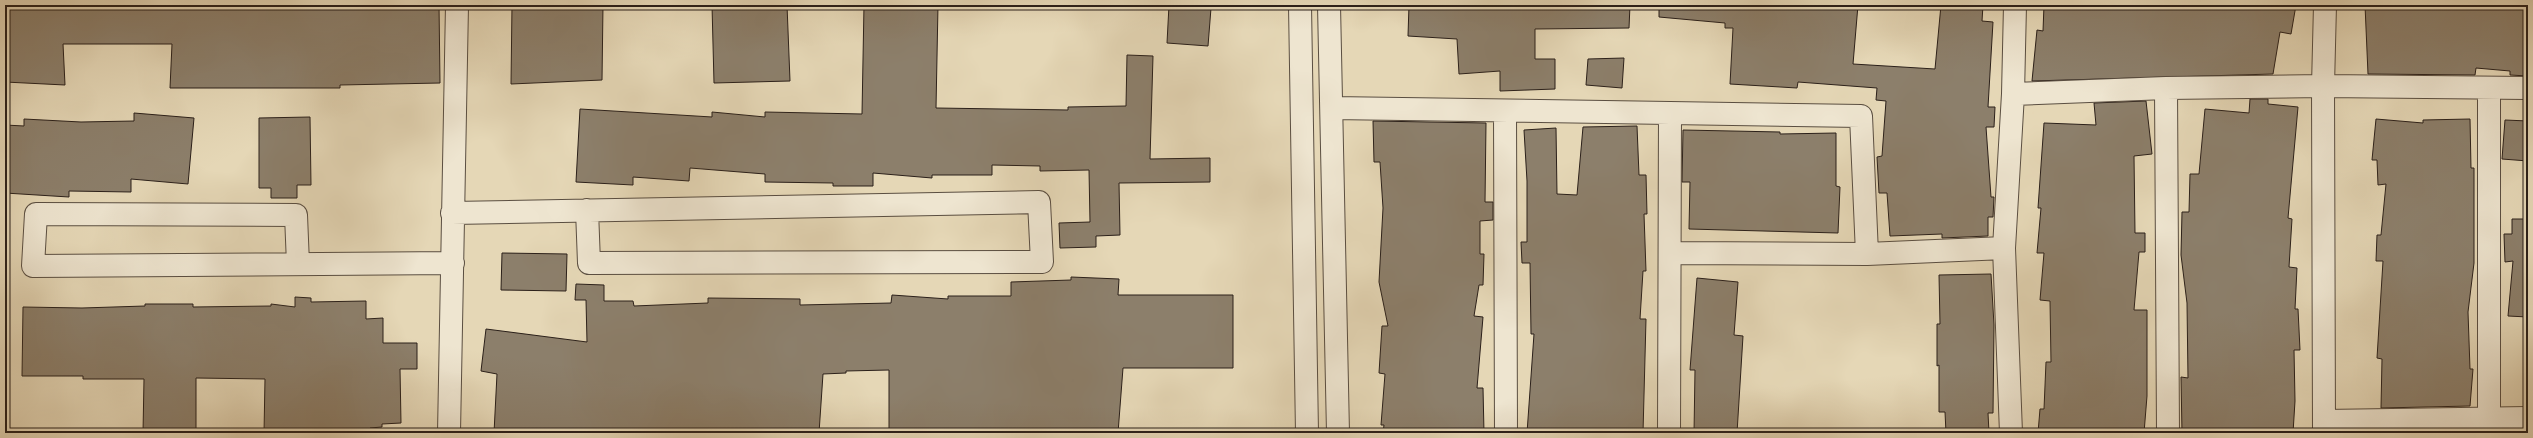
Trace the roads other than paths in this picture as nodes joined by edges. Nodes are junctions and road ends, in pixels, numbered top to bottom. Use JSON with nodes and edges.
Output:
{"nodes":[{"id":1,"x":457,"y":5,"type":"edge"},
{"id":2,"x":1300,"y":5,"type":"edge"},
{"id":3,"x":1329,"y":5,"type":"edge"},
{"id":4,"x":2015,"y":5,"type":"edge"},
{"id":5,"x":2325,"y":5,"type":"edge"},
{"id":6,"x":2323,"y":86,"type":"junction"},
{"id":7,"x":2166,"y":88,"type":"junction"},
{"id":8,"x":2489,"y":88,"type":"junction"},
{"id":9,"x":2528,"y":88,"type":"edge"},
{"id":10,"x":2013,"y":94,"type":"junction"},
{"id":11,"x":1332,"y":108,"type":"junction"},
{"id":12,"x":1505,"y":112,"type":"junction"},
{"id":13,"x":1670,"y":113,"type":"junction"},
{"id":14,"x":587,"y":210,"type":"junction"},
{"id":15,"x":452,"y":213,"type":"junction"},
{"id":16,"x":2004,"y":248,"type":"junction"},
{"id":17,"x":1672,"y":252,"type":"junction"},
{"id":18,"x":1867,"y":254,"type":"junction"},
{"id":19,"x":453,"y":263,"type":"junction"},
{"id":20,"x":298,"y":264,"type":"junction"},
{"id":21,"x":2528,"y":418,"type":"edge"},
{"id":22,"x":2489,"y":425,"type":"edge"},
{"id":23,"x":2324,"y":427,"type":"edge"},
{"id":24,"x":449,"y":433,"type":"edge"},
{"id":25,"x":1307,"y":433,"type":"edge"},
{"id":26,"x":1338,"y":433,"type":"edge"},
{"id":27,"x":1506,"y":433,"type":"edge"},
{"id":28,"x":1669,"y":433,"type":"edge"},
{"id":29,"x":2011,"y":433,"type":"edge"},
{"id":30,"x":2168,"y":433,"type":"edge"}],
"edges":[{"from":1,"to":15,"type":"street"},
{"from":2,"to":25,"type":"street"},
{"from":3,"to":11,"type":"street"},
{"from":4,"to":10,"type":"street"},
{"from":5,"to":6,"type":"street"},
{"from":6,"to":7,"type":"street"},
{"from":6,"to":8,"type":"street"},
{"from":6,"to":23,"type":"street"},
{"from":7,"to":10,"type":"street"},
{"from":7,"to":30,"type":"street"},
{"from":8,"to":9,"type":"street"},
{"from":8,"to":22,"type":"street"},
{"from":10,"to":16,"type":"street"},
{"from":11,"to":12,"type":"street"},
{"from":11,"to":26,"type":"street"},
{"from":12,"to":13,"type":"street"},
{"from":12,"to":27,"type":"street"},
{"from":13,"to":17,"type":"street"},
{"from":13,"to":18,"type":"street"},
{"from":14,"to":14,"type":"street"},
{"from":14,"to":15,"type":"street"},
{"from":15,"to":19,"type":"street"},
{"from":16,"to":18,"type":"street"},
{"from":16,"to":29,"type":"street"},
{"from":17,"to":18,"type":"street"},
{"from":17,"to":28,"type":"street"},
{"from":19,"to":20,"type":"street"},
{"from":19,"to":24,"type":"street"},
{"from":20,"to":20,"type":"street"},
{"from":21,"to":22,"type":"street"},
{"from":22,"to":23,"type":"street"}]}
